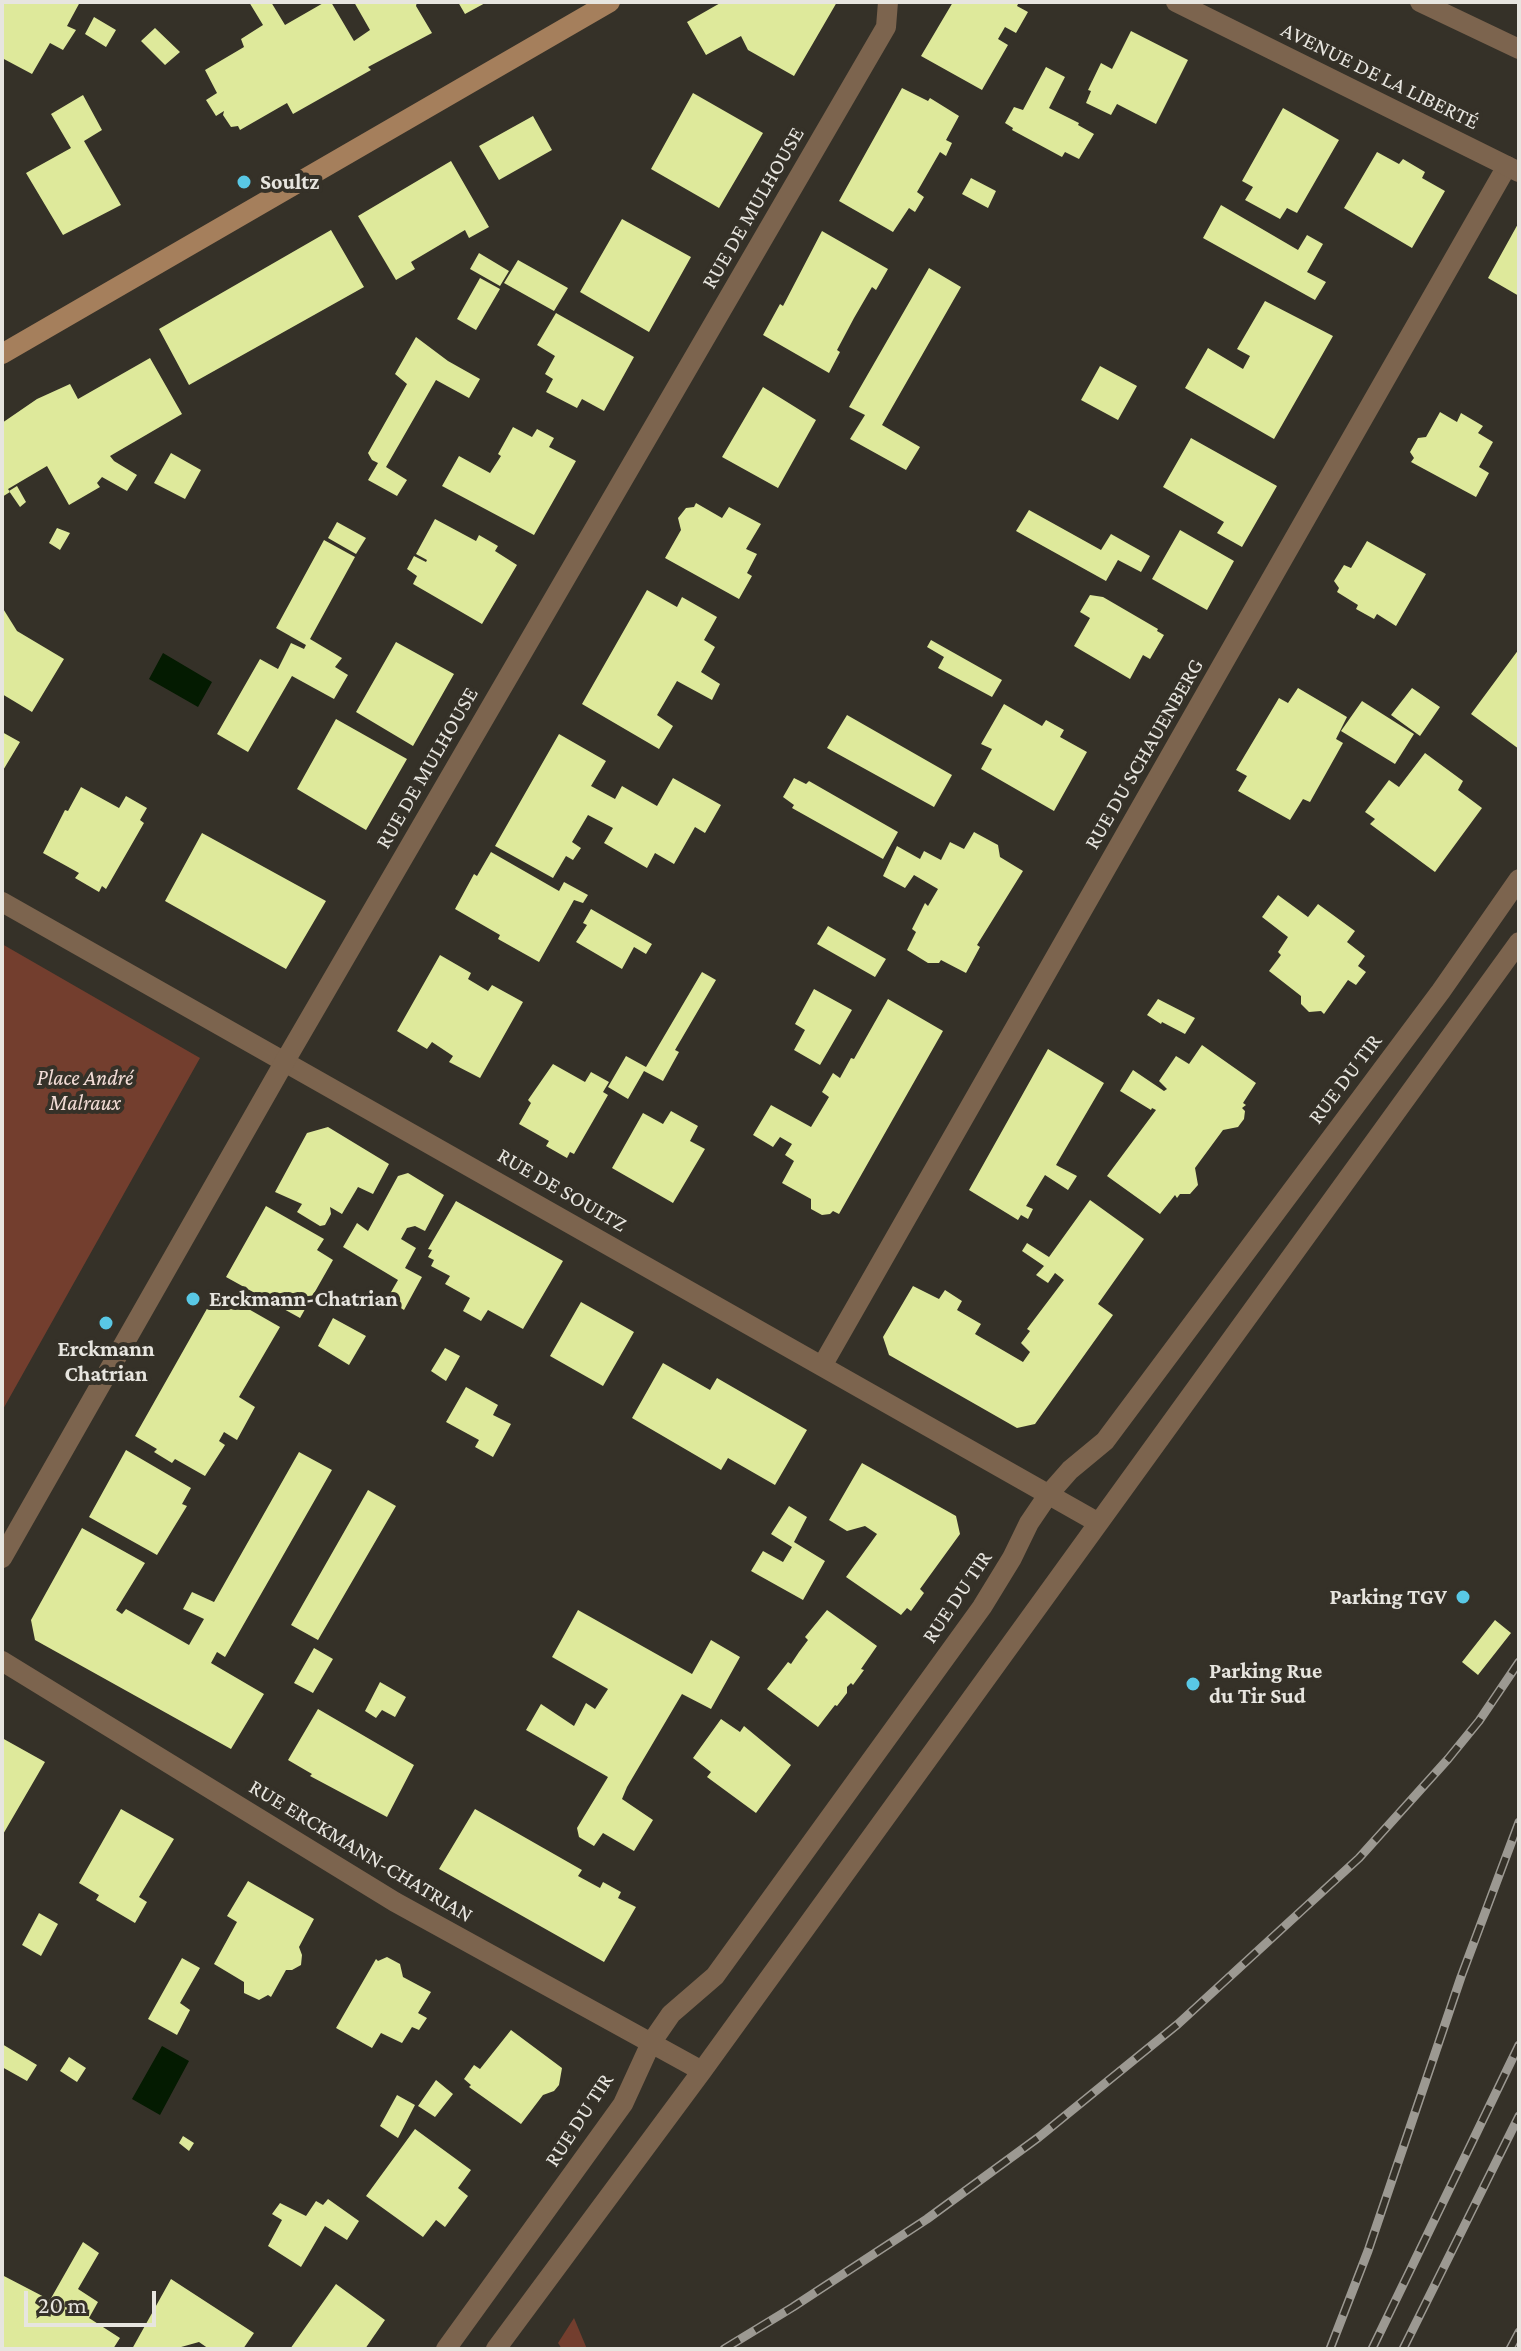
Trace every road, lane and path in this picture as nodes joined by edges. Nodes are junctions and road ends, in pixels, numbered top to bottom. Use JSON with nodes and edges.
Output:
{"nodes":[{"id":1,"x":610,"y":2,"type":"edge"},
{"id":2,"x":888,"y":2,"type":"edge"},
{"id":3,"x":1176,"y":2,"type":"edge"},
{"id":4,"x":1420,"y":2,"type":"edge"},
{"id":5,"x":1519,"y":49,"type":"edge"},
{"id":6,"x":1513,"y":169,"type":"edge"},
{"id":7,"x":2,"y":354,"type":"edge"},
{"id":8,"x":1519,"y":879,"type":"edge"},
{"id":9,"x":2,"y":902,"type":"edge"},
{"id":10,"x":1519,"y":942,"type":"edge"},
{"id":11,"x":1441,"y":991,"type":"junction"},
{"id":12,"x":1468,"y":1011,"type":"junction"},
{"id":13,"x":285,"y":1061,"type":"junction"},
{"id":14,"x":822,"y":1366,"type":"junction"},
{"id":15,"x":1048,"y":1495,"type":"junction"},
{"id":16,"x":1097,"y":1522,"type":"junction"},
{"id":17,"x":2,"y":1558,"type":"edge"},
{"id":18,"x":2,"y":1661,"type":"edge"},
{"id":19,"x":651,"y":2043,"type":"junction"},
{"id":20,"x":702,"y":2071,"type":"junction"},
{"id":21,"x":446,"y":2349,"type":"edge"},
{"id":22,"x":496,"y":2349,"type":"edge"}],
"edges":[{"from":1,"to":7,"type":"main road"},
{"from":2,"to":13,"type":"street","name":"RUE DE MULHOUSE"},
{"from":3,"to":6,"type":"street","name":"AVENUE DE LA LIBERTÉ"},
{"from":4,"to":5,"type":"street"},
{"from":6,"to":14,"type":"street","name":"RUE DU SCHAUENBERG"},
{"from":8,"to":11,"type":"street","name":"RUE DU TIR"},
{"from":9,"to":13,"type":"street","name":"RUE DE SOULTZ"},
{"from":10,"to":12,"type":"street"},
{"from":11,"to":12,"type":"street"},
{"from":11,"to":15,"type":"street","name":"RUE DU TIR"},
{"from":12,"to":16,"type":"street"},
{"from":13,"to":14,"type":"street","name":"RUE DE SOULTZ"},
{"from":13,"to":17,"type":"street","name":"RUE DE MULHOUSE"},
{"from":14,"to":15,"type":"street","name":"RUE DE SOULTZ"},
{"from":15,"to":16,"type":"street","name":"RUE DE SOULTZ"},
{"from":15,"to":19,"type":"street","name":"RUE DU TIR"},
{"from":16,"to":20,"type":"street"},
{"from":18,"to":19,"type":"street","name":"RUE ERCKMANN-CHATRIAN"},
{"from":19,"to":20,"type":"street","name":"RUE ERCKMANN-CHATRIAN"},
{"from":19,"to":21,"type":"street","name":"RUE DU TIR"},
{"from":20,"to":22,"type":"street"}]}
